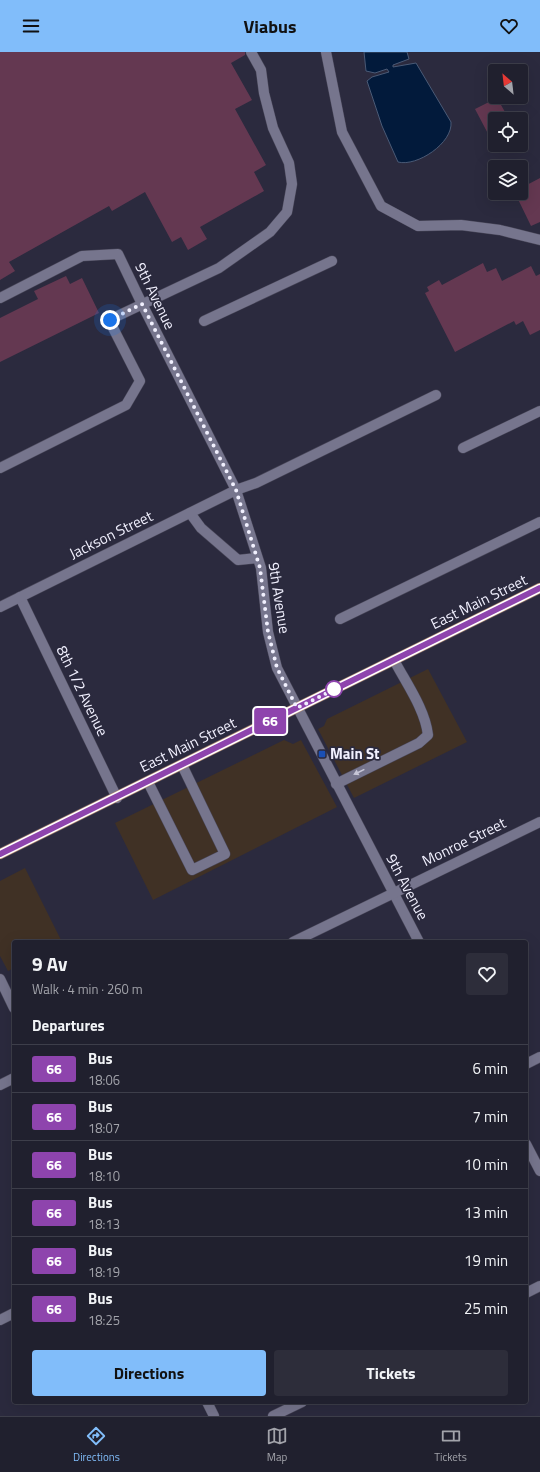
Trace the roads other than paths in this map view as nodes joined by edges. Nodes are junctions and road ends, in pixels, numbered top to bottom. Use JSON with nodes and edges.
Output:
{"nodes":[{"id":1,"x":251,"y":52,"type":"edge"},
{"id":2,"x":326,"y":52,"type":"edge"},
{"id":3,"x":540,"y":240,"type":"edge"},
{"id":4,"x":332,"y":261,"type":"dead end"},
{"id":5,"x":0,"y":298,"type":"edge"},
{"id":6,"x":142,"y":304,"type":"junction"},
{"id":7,"x":204,"y":321,"type":"dead end"},
{"id":8,"x":436,"y":395,"type":"dead end"},
{"id":9,"x":540,"y":411,"type":"edge"},
{"id":10,"x":463,"y":448,"type":"dead end"},
{"id":11,"x":0,"y":468,"type":"edge"},
{"id":12,"x":236,"y":490,"type":"junction"},
{"id":13,"x":190,"y":513,"type":"junction"},
{"id":14,"x":540,"y":522,"type":"edge"},
{"id":15,"x":257,"y":558,"type":"junction"},
{"id":16,"x":540,"y":588,"type":"edge"},
{"id":17,"x":20,"y":597,"type":"junction"},
{"id":18,"x":0,"y":607,"type":"edge"},
{"id":19,"x":340,"y":619,"type":"dead end"},
{"id":20,"x":394,"y":660,"type":"junction"},
{"id":21,"x":297,"y":708,"type":"junction"},
{"id":22,"x":182,"y":765,"type":"junction"},
{"id":23,"x":148,"y":782,"type":"junction"},
{"id":24,"x":336,"y":784,"type":"junction"},
{"id":25,"x":116,"y":798,"type":"junction"},
{"id":26,"x":540,"y":822,"type":"edge"},
{"id":27,"x":0,"y":854,"type":"edge"},
{"id":28,"x":393,"y":893,"type":"junction"},
{"id":29,"x":296,"y":940,"type":"edge"},
{"id":30,"x":418,"y":940,"type":"edge"},
{"id":31,"x":0,"y":979,"type":"edge"},
{"id":32,"x":12,"y":1004,"type":"edge"},
{"id":33,"x":540,"y":1057,"type":"edge"},
{"id":34,"x":528,"y":1063,"type":"edge"},
{"id":35,"x":12,"y":1079,"type":"edge"},
{"id":36,"x":0,"y":1085,"type":"edge"},
{"id":37,"x":528,"y":1148,"type":"edge"},
{"id":38,"x":540,"y":1171,"type":"edge"},
{"id":39,"x":540,"y":1286,"type":"edge"},
{"id":40,"x":528,"y":1292,"type":"edge"},
{"id":41,"x":12,"y":1314,"type":"edge"},
{"id":42,"x":0,"y":1320,"type":"edge"},
{"id":43,"x":208,"y":1404,"type":"edge"},
{"id":44,"x":298,"y":1404,"type":"edge"},
{"id":45,"x":214,"y":1416,"type":"edge"},
{"id":46,"x":273,"y":1416,"type":"edge"}],
"edges":[{"from":1,"to":6,"type":"street"},
{"from":2,"to":3,"type":"street"},
{"from":4,"to":7,"type":"street"},
{"from":5,"to":6,"type":"street","name":"9th Avenue"},
{"from":6,"to":11,"type":"street"},
{"from":6,"to":12,"type":"street","name":"9th Avenue"},
{"from":8,"to":12,"type":"street","name":"Jackson Street"},
{"from":9,"to":10,"type":"street"},
{"from":12,"to":13,"type":"street","name":"Jackson Street"},
{"from":12,"to":15,"type":"street","name":"9th Avenue"},
{"from":13,"to":15,"type":"street"},
{"from":13,"to":17,"type":"street","name":"Jackson Street"},
{"from":14,"to":19,"type":"street"},
{"from":15,"to":21,"type":"street","name":"9th Avenue"},
{"from":16,"to":20,"type":"main road","name":"East Main Street"},
{"from":17,"to":18,"type":"street","name":"Jackson Street"},
{"from":17,"to":25,"type":"street","name":"8th 1/2 Avenue"},
{"from":20,"to":21,"type":"main road","name":"East Main Street"},
{"from":20,"to":24,"type":"street","one_way":true},
{"from":21,"to":22,"type":"main road","name":"East Main Street"},
{"from":21,"to":24,"type":"street","name":"9th Avenue"},
{"from":22,"to":23,"type":"main road","name":"East Main Street"},
{"from":22,"to":23,"type":"street"},
{"from":23,"to":25,"type":"main road","name":"East Main Street"},
{"from":24,"to":28,"type":"street","name":"9th Avenue"},
{"from":25,"to":27,"type":"main road","name":"East Main Street"},
{"from":26,"to":28,"type":"street","name":"Monroe Street"},
{"from":28,"to":29,"type":"street","name":"Monroe Street"},
{"from":28,"to":30,"type":"street","name":"9th Avenue"},
{"from":31,"to":32,"type":"street"},
{"from":33,"to":34,"type":"street"},
{"from":35,"to":36,"type":"street"},
{"from":37,"to":38,"type":"street"},
{"from":39,"to":40,"type":"street"},
{"from":41,"to":42,"type":"street"},
{"from":43,"to":45,"type":"street"},
{"from":44,"to":46,"type":"street"}]}
